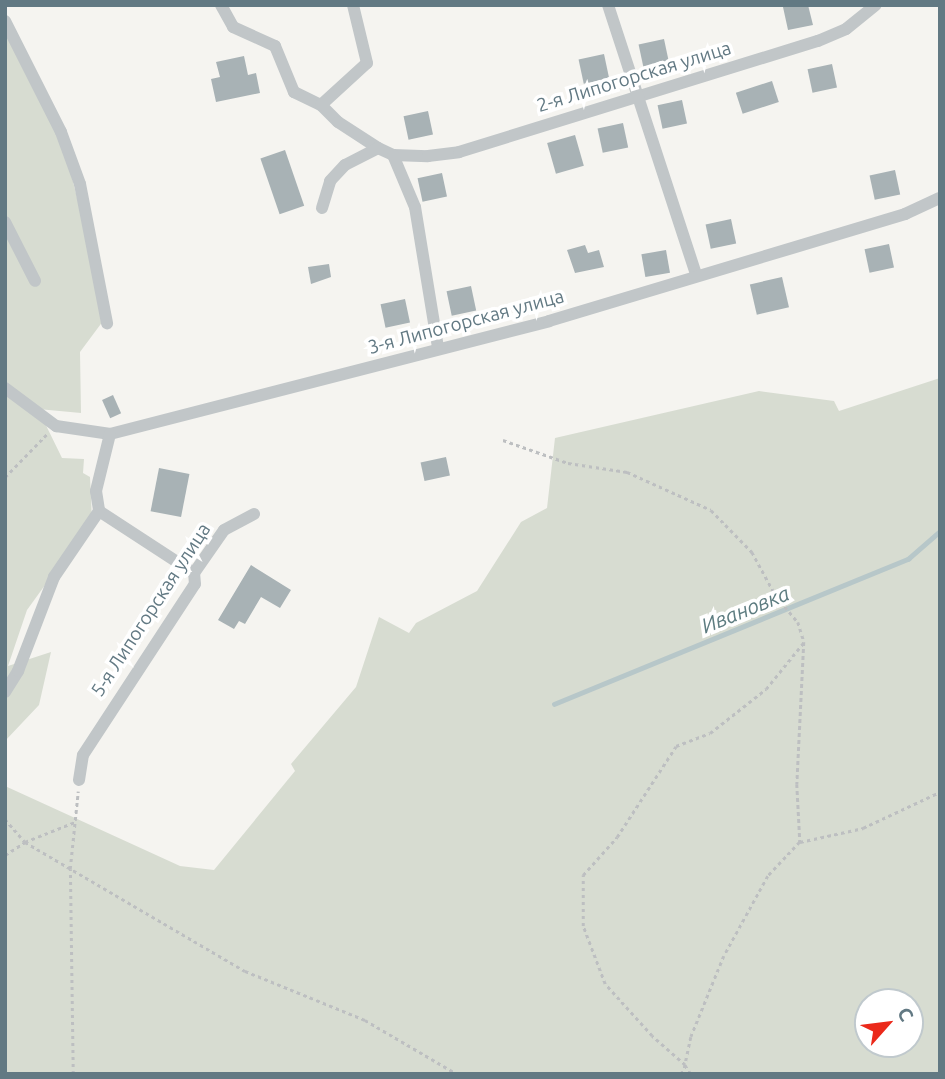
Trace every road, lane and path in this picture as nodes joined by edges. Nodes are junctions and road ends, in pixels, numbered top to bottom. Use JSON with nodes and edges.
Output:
{"nodes":[{"id":1,"x":221,"y":5,"type":"edge"},
{"id":2,"x":353,"y":5,"type":"edge"},
{"id":3,"x":608,"y":5,"type":"edge"},
{"id":4,"x":876,"y":5,"type":"edge"},
{"id":5,"x":5,"y":20,"type":"edge"},
{"id":6,"x":637,"y":95,"type":"junction"},
{"id":7,"x":321,"y":105,"type":"junction"},
{"id":8,"x":378,"y":148,"type":"junction"},
{"id":9,"x":393,"y":155,"type":"junction"},
{"id":10,"x":940,"y":198,"type":"edge"},
{"id":11,"x":322,"y":208,"type":"dead end"},
{"id":12,"x":5,"y":222,"type":"edge"},
{"id":13,"x":696,"y":274,"type":"junction"},
{"id":14,"x":35,"y":281,"type":"dead end"},
{"id":15,"x":107,"y":323,"type":"dead end"},
{"id":16,"x":438,"y":348,"type":"junction"},
{"id":17,"x":5,"y":388,"type":"edge"},
{"id":18,"x":56,"y":426,"type":"junction"},
{"id":19,"x":110,"y":434,"type":"junction"},
{"id":20,"x":503,"y":440,"type":"dead end"},
{"id":21,"x":5,"y":477,"type":"edge"},
{"id":22,"x":99,"y":511,"type":"junction"},
{"id":23,"x":254,"y":514,"type":"dead end"},
{"id":24,"x":194,"y":573,"type":"junction"},
{"id":25,"x":804,"y":642,"type":"junction"},
{"id":26,"x":5,"y":692,"type":"edge"},
{"id":27,"x":79,"y":780,"type":"joint"},
{"id":28,"x":940,"y":792,"type":"edge"},
{"id":29,"x":5,"y":819,"type":"edge"},
{"id":30,"x":75,"y":822,"type":"junction"},
{"id":31,"x":25,"y":842,"type":"junction"},
{"id":32,"x":800,"y":842,"type":"junction"},
{"id":33,"x":5,"y":855,"type":"edge"},
{"id":34,"x":70,"y":870,"type":"junction"},
{"id":35,"x":685,"y":1065,"type":"junction"},
{"id":36,"x":73,"y":1074,"type":"edge"},
{"id":37,"x":457,"y":1074,"type":"edge"},
{"id":38,"x":681,"y":1074,"type":"edge"},
{"id":39,"x":691,"y":1074,"type":"edge"}],
"edges":[{"from":1,"to":7,"type":"street"},
{"from":2,"to":7,"type":"street"},
{"from":3,"to":6,"type":"street"},
{"from":4,"to":6,"type":"street","name":"2-я Липогорская улица"},
{"from":5,"to":15,"type":"street"},
{"from":6,"to":9,"type":"street","name":"2-я Липогорская улица"},
{"from":6,"to":13,"type":"street"},
{"from":7,"to":8,"type":"street"},
{"from":8,"to":9,"type":"street"},
{"from":8,"to":11,"type":"street"},
{"from":9,"to":16,"type":"street"},
{"from":10,"to":13,"type":"street","name":"3-я Липогорская улица"},
{"from":12,"to":14,"type":"street"},
{"from":13,"to":16,"type":"street","name":"3-я Липогорская улица"},
{"from":16,"to":19,"type":"street","name":"3-я Липогорская улица"},
{"from":17,"to":18,"type":"street","name":"3-я Липогорская улица"},
{"from":18,"to":19,"type":"street","name":"3-я Липогорская улица"},
{"from":18,"to":21,"type":"path"},
{"from":19,"to":22,"type":"street"},
{"from":20,"to":25,"type":"path"},
{"from":22,"to":24,"type":"street"},
{"from":22,"to":26,"type":"street"},
{"from":23,"to":24,"type":"street","name":"5-я Липогорская улица"},
{"from":24,"to":27,"type":"street","name":"5-я Липогорская улица"},
{"from":25,"to":32,"type":"path"},
{"from":25,"to":35,"type":"path"},
{"from":27,"to":30,"type":"path"},
{"from":28,"to":32,"type":"path"},
{"from":29,"to":31,"type":"path"},
{"from":30,"to":31,"type":"path"},
{"from":30,"to":34,"type":"path"},
{"from":31,"to":33,"type":"path"},
{"from":31,"to":34,"type":"path"},
{"from":32,"to":35,"type":"path"},
{"from":34,"to":36,"type":"path"},
{"from":34,"to":37,"type":"path"},
{"from":35,"to":38,"type":"path"},
{"from":35,"to":39,"type":"path"}]}
